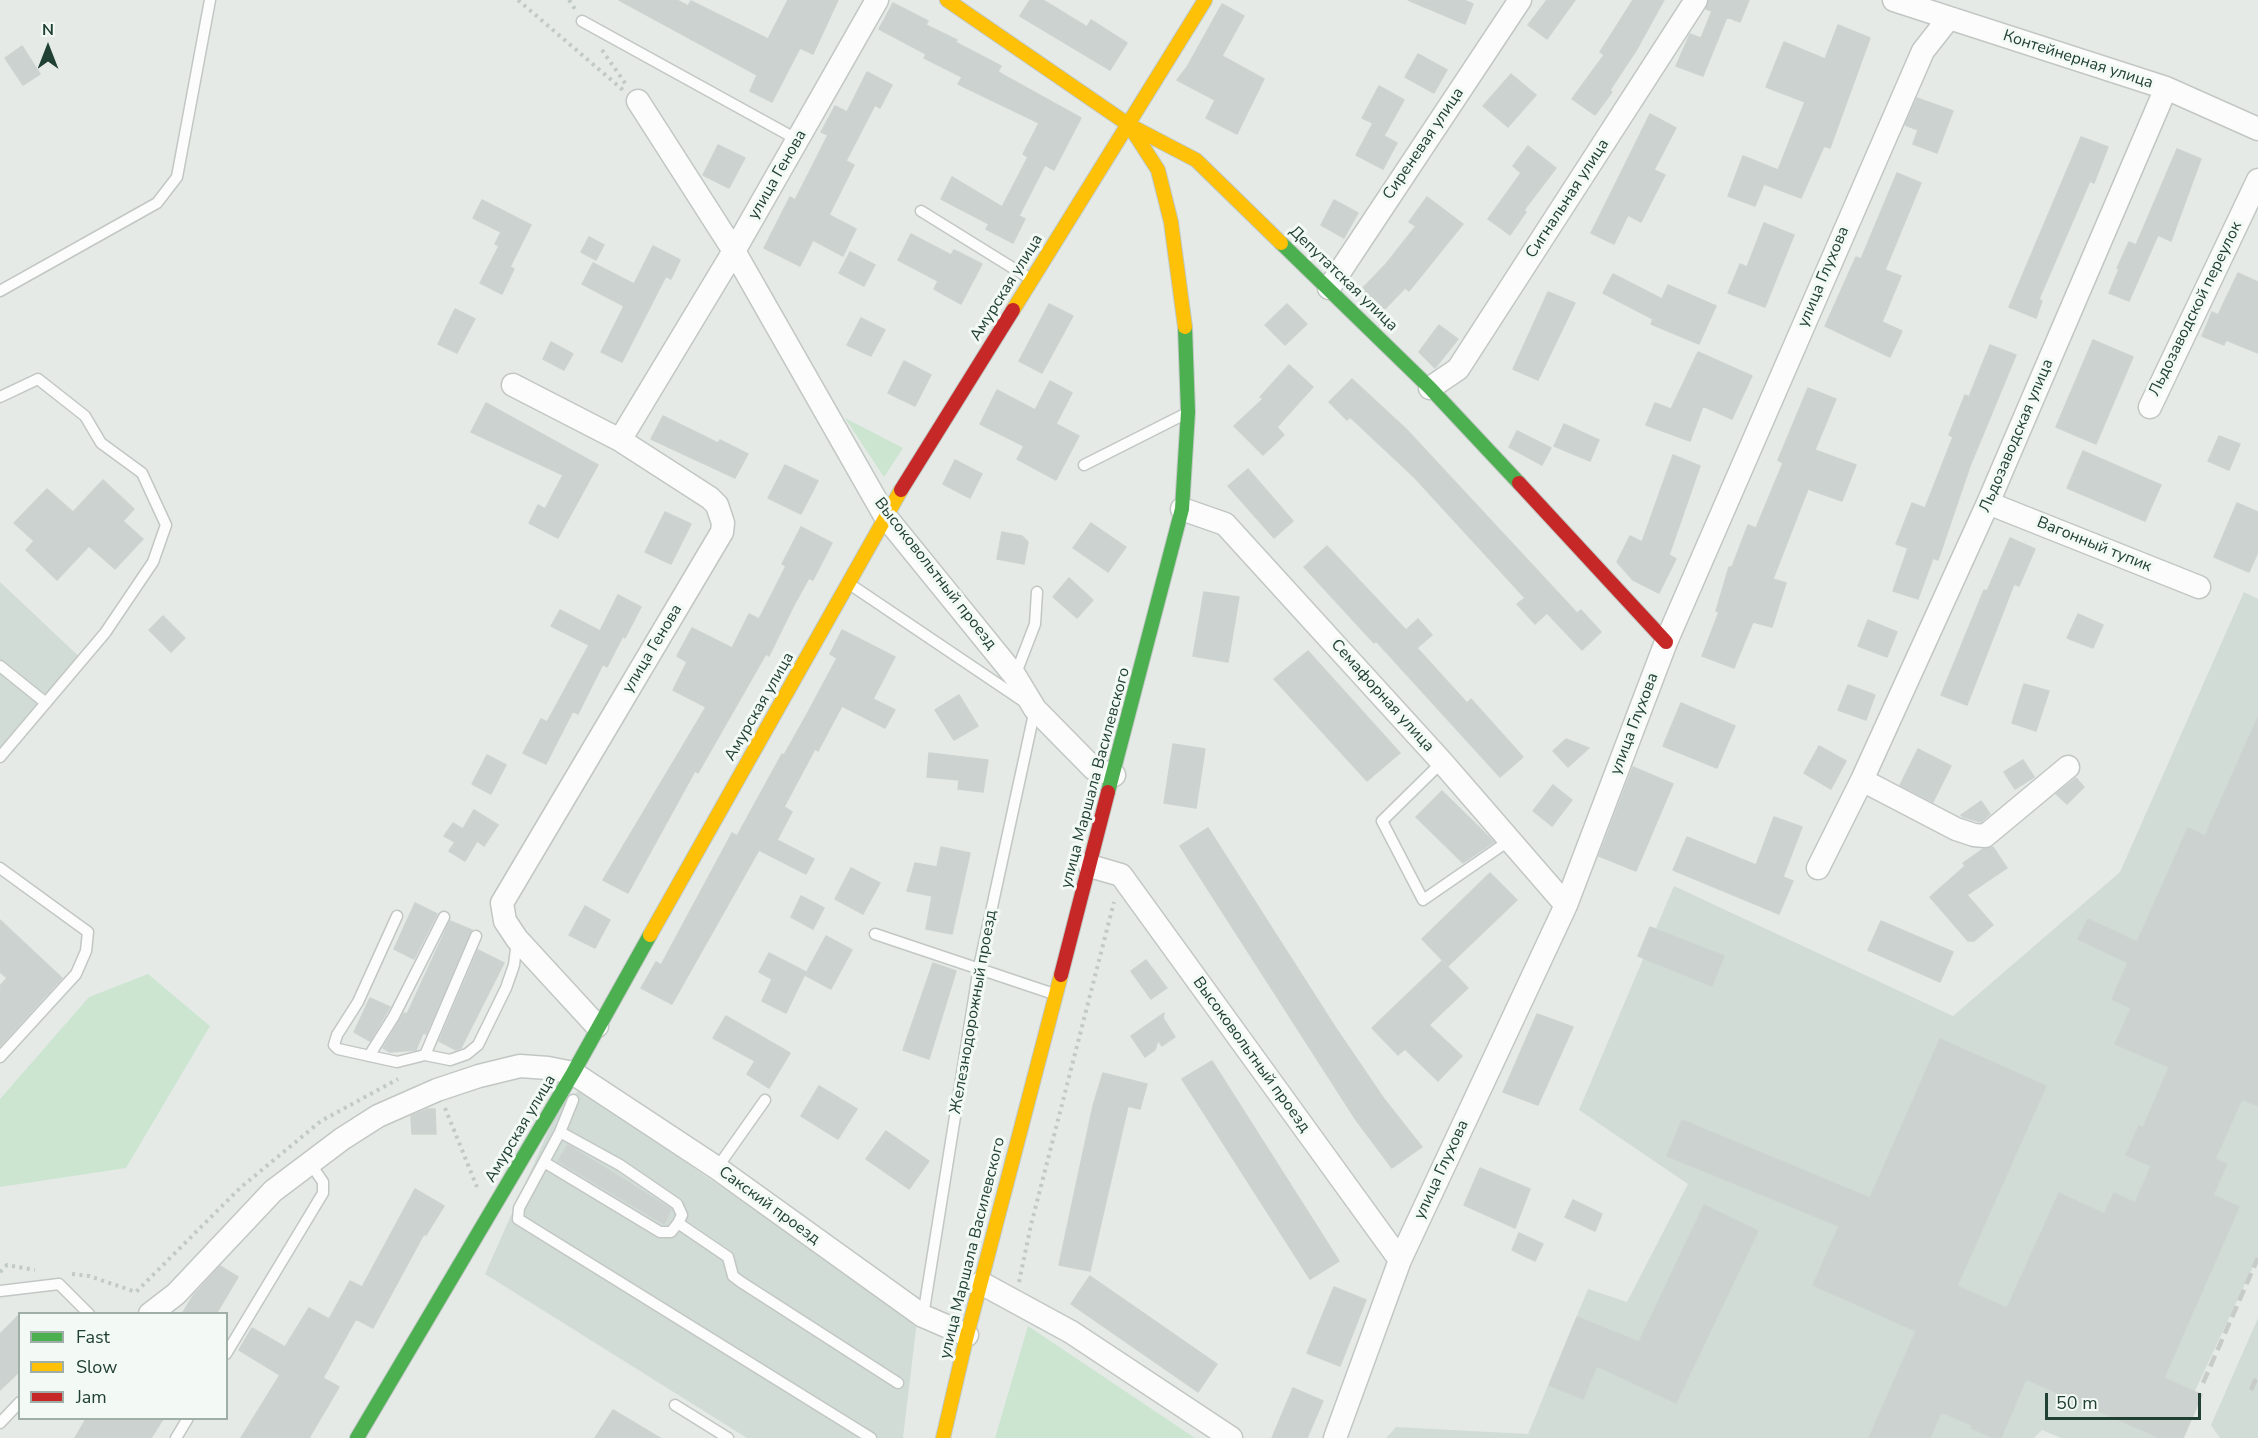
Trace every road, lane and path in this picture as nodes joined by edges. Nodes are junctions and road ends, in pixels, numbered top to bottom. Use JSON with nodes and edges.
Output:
{"nodes":[{"id":1,"x":210,"y":0,"type":"edge"},
{"id":2,"x":518,"y":0,"type":"edge"},
{"id":3,"x":877,"y":0,"type":"edge"},
{"id":4,"x":947,"y":0,"type":"edge"},
{"id":5,"x":1205,"y":0,"type":"edge"},
{"id":6,"x":1520,"y":0,"type":"edge"},
{"id":7,"x":1696,"y":0,"type":"edge"},
{"id":8,"x":1894,"y":0,"type":"edge"},
{"id":9,"x":1949,"y":18,"type":"junction"},
{"id":10,"x":582,"y":21,"type":"dead end"},
{"id":11,"x":2166,"y":88,"type":"junction"},
{"id":12,"x":638,"y":101,"type":"joint"},
{"id":13,"x":1129,"y":125,"type":"junction"},
{"id":14,"x":2258,"y":129,"type":"edge"},
{"id":15,"x":799,"y":140,"type":"junction"},
{"id":16,"x":2258,"y":180,"type":"edge"},
{"id":17,"x":921,"y":211,"type":"dead end"},
{"id":18,"x":734,"y":251,"type":"junction"},
{"id":19,"x":1032,"y":280,"type":"junction"},
{"id":20,"x":1329,"y":288,"type":"junction"},
{"id":21,"x":0,"y":291,"type":"edge"},
{"id":22,"x":513,"y":385,"type":"dead end"},
{"id":23,"x":1430,"y":388,"type":"junction"},
{"id":24,"x":0,"y":397,"type":"edge"},
{"id":25,"x":2150,"y":406,"type":"dead end"},
{"id":26,"x":1188,"y":412,"type":"junction"},
{"id":27,"x":620,"y":440,"type":"junction"},
{"id":28,"x":1084,"y":465,"type":"dead end"},
{"id":29,"x":1988,"y":503,"type":"junction"},
{"id":30,"x":1182,"y":509,"type":"junction"},
{"id":31,"x":885,"y":516,"type":"junction"},
{"id":32,"x":849,"y":584,"type":"junction"},
{"id":33,"x":2199,"y":587,"type":"dead end"},
{"id":34,"x":1037,"y":592,"type":"dead end"},
{"id":35,"x":1666,"y":642,"type":"junction"},
{"id":36,"x":0,"y":666,"type":"edge"},
{"id":37,"x":1015,"y":676,"type":"junction"},
{"id":38,"x":46,"y":703,"type":"junction"},
{"id":39,"x":1035,"y":709,"type":"junction"},
{"id":40,"x":1,"y":754,"type":"edge"},
{"id":41,"x":1442,"y":762,"type":"junction"},
{"id":42,"x":2068,"y":767,"type":"dead end"},
{"id":43,"x":1114,"y":775,"type":"junction"},
{"id":44,"x":1862,"y":780,"type":"junction"},
{"id":45,"x":1510,"y":840,"type":"junction"},
{"id":46,"x":1090,"y":866,"type":"junction"},
{"id":47,"x":0,"y":868,"type":"edge"},
{"id":48,"x":1818,"y":868,"type":"dead end"},
{"id":49,"x":1121,"y":876,"type":"junction"},
{"id":50,"x":1566,"y":905,"type":"junction"},
{"id":51,"x":397,"y":916,"type":"dead end"},
{"id":52,"x":444,"y":916,"type":"dead end"},
{"id":53,"x":875,"y":934,"type":"dead end"},
{"id":54,"x":476,"y":936,"type":"dead end"},
{"id":55,"x":517,"y":939,"type":"junction"},
{"id":56,"x":979,"y":967,"type":"junction"},
{"id":57,"x":1055,"y":994,"type":"junction"},
{"id":58,"x":597,"y":1026,"type":"junction"},
{"id":59,"x":425,"y":1055,"type":"junction"},
{"id":60,"x":369,"y":1056,"type":"junction"},
{"id":61,"x":0,"y":1058,"type":"edge"},
{"id":62,"x":573,"y":1073,"type":"junction"},
{"id":63,"x":765,"y":1100,"type":"dead end"},
{"id":64,"x":560,"y":1132,"type":"junction"},
{"id":65,"x":544,"y":1162,"type":"junction"},
{"id":66,"x":310,"y":1163,"type":"junction"},
{"id":67,"x":717,"y":1168,"type":"junction"},
{"id":68,"x":678,"y":1223,"type":"junction"},
{"id":69,"x":1400,"y":1260,"type":"junction"},
{"id":70,"x":981,"y":1283,"type":"junction"},
{"id":71,"x":0,"y":1291,"type":"edge"},
{"id":72,"x":1015,"y":1300,"type":"junction"},
{"id":73,"x":87,"y":1312,"type":"edge"},
{"id":74,"x":153,"y":1312,"type":"edge"},
{"id":75,"x":922,"y":1316,"type":"junction"},
{"id":76,"x":967,"y":1335,"type":"junction"},
{"id":77,"x":228,"y":1351,"type":"edge"},
{"id":78,"x":898,"y":1383,"type":"dead end"},
{"id":79,"x":18,"y":1404,"type":"edge"},
{"id":80,"x":675,"y":1405,"type":"dead end"},
{"id":81,"x":187,"y":1420,"type":"edge"},
{"id":82,"x":0,"y":1423,"type":"edge"},
{"id":83,"x":176,"y":1438,"type":"edge"},
{"id":84,"x":357,"y":1438,"type":"edge"},
{"id":85,"x":728,"y":1438,"type":"edge"},
{"id":86,"x":871,"y":1438,"type":"edge"},
{"id":87,"x":943,"y":1438,"type":"edge"},
{"id":88,"x":1231,"y":1438,"type":"edge"},
{"id":89,"x":1335,"y":1438,"type":"edge"}],
"edges":[{"from":1,"to":21,"type":"lane"},
{"from":2,"to":12,"type":"path"},
{"from":3,"to":15,"type":"street","name":"улица Генова"},
{"from":4,"to":13,"type":"street","name":"Депутатская улица"},
{"from":5,"to":13,"type":"street","name":"Амурская улица"},
{"from":6,"to":20,"type":"street","name":"Сиреневая улица"},
{"from":7,"to":23,"type":"street","name":"Сигнальная улица"},
{"from":8,"to":9,"type":"street","name":"Контейнерная улица"},
{"from":9,"to":11,"type":"street","name":"Контейнерная улица"},
{"from":9,"to":35,"type":"street","name":"улица Глухова"},
{"from":10,"to":15,"type":"lane"},
{"from":11,"to":14,"type":"street","name":"Контейнерная улица"},
{"from":11,"to":29,"type":"street","name":"Льдозаводская улица"},
{"from":12,"to":18,"type":"street","name":"Высоковольтный проезд"},
{"from":13,"to":19,"type":"street","name":"Амурская улица"},
{"from":13,"to":20,"type":"street","name":"Депутатская улица"},
{"from":13,"to":26,"type":"street","name":"улица Маршала Василевского"},
{"from":15,"to":18,"type":"street","name":"улица Генова"},
{"from":16,"to":25,"type":"street","name":"Льдозаводской переулок"},
{"from":17,"to":19,"type":"lane"},
{"from":18,"to":27,"type":"street","name":"улица Генова"},
{"from":18,"to":31,"type":"street","name":"Высоковольтный проезд"},
{"from":19,"to":31,"type":"street","name":"Амурская улица"},
{"from":20,"to":23,"type":"street","name":"Депутатская улица"},
{"from":22,"to":27,"type":"street","name":"улица Генова"},
{"from":23,"to":35,"type":"street","name":"Депутатская улица"},
{"from":24,"to":38,"type":"lane"},
{"from":26,"to":28,"type":"lane"},
{"from":26,"to":30,"type":"street","name":"улица Маршала Василевского"},
{"from":27,"to":55,"type":"street","name":"улица Генова"},
{"from":29,"to":33,"type":"street","name":"Вагонный тупик"},
{"from":29,"to":44,"type":"street","name":"Льдозаводская улица"},
{"from":30,"to":41,"type":"street","name":"Семафорная улица"},
{"from":30,"to":43,"type":"street","name":"улица Маршала Василевского"},
{"from":31,"to":32,"type":"street","name":"Амурская улица"},
{"from":31,"to":37,"type":"street","name":"Высоковольтный проезд"},
{"from":32,"to":39,"type":"lane"},
{"from":32,"to":58,"type":"street","name":"Амурская улица"},
{"from":34,"to":37,"type":"lane"},
{"from":35,"to":50,"type":"street","name":"улица Глухова"},
{"from":36,"to":38,"type":"lane"},
{"from":37,"to":39,"type":"street","name":"Высоковольтный проезд"},
{"from":38,"to":40,"type":"lane"},
{"from":39,"to":43,"type":"street","name":"Высоковольтный проезд"},
{"from":39,"to":56,"type":"lane","name":"Железнодорожный проезд"},
{"from":41,"to":45,"type":"street","name":"Семафорная улица"},
{"from":41,"to":45,"type":"lane"},
{"from":42,"to":44,"type":"street"},
{"from":43,"to":46,"type":"street","name":"улица Маршала Василевского"},
{"from":44,"to":48,"type":"street","name":"Льдозаводская улица"},
{"from":45,"to":50,"type":"street","name":"Семафорная улица"},
{"from":46,"to":49,"type":"street"},
{"from":46,"to":57,"type":"street","name":"улица Маршала Василевского"},
{"from":47,"to":61,"type":"lane"},
{"from":49,"to":69,"type":"street","name":"Высоковольтный проезд"},
{"from":49,"to":72,"type":"path"},
{"from":50,"to":69,"type":"street","name":"улица Глухова"},
{"from":51,"to":60,"type":"lane"},
{"from":52,"to":60,"type":"lane"},
{"from":53,"to":56,"type":"lane"},
{"from":54,"to":59,"type":"lane"},
{"from":55,"to":58,"type":"street"},
{"from":55,"to":59,"type":"lane"},
{"from":56,"to":57,"type":"lane"},
{"from":56,"to":75,"type":"lane","name":"Железнодорожный проезд"},
{"from":57,"to":70,"type":"street","name":"улица Маршала Василевского"},
{"from":58,"to":62,"type":"street","name":"Амурская улица"},
{"from":59,"to":60,"type":"lane"},
{"from":62,"to":64,"type":"lane"},
{"from":62,"to":66,"type":"street"},
{"from":62,"to":67,"type":"street","name":"Сакский проезд"},
{"from":62,"to":84,"type":"street","name":"Амурская улица"},
{"from":63,"to":67,"type":"lane"},
{"from":64,"to":65,"type":"lane"},
{"from":64,"to":68,"type":"lane"},
{"from":65,"to":68,"type":"lane"},
{"from":65,"to":86,"type":"lane"},
{"from":66,"to":74,"type":"street"},
{"from":66,"to":77,"type":"lane"},
{"from":67,"to":75,"type":"street","name":"Сакский проезд"},
{"from":68,"to":78,"type":"lane"},
{"from":69,"to":89,"type":"street","name":"улица Глухова"},
{"from":70,"to":72,"type":"street"},
{"from":70,"to":76,"type":"street","name":"улица Маршала Василевского"},
{"from":71,"to":73,"type":"lane"},
{"from":72,"to":88,"type":"street"},
{"from":75,"to":76,"type":"street","name":"Сакский проезд"},
{"from":76,"to":87,"type":"street","name":"улица Маршала Василевского"},
{"from":79,"to":82,"type":"lane"},
{"from":80,"to":85,"type":"lane"},
{"from":81,"to":83,"type":"lane"}]}
